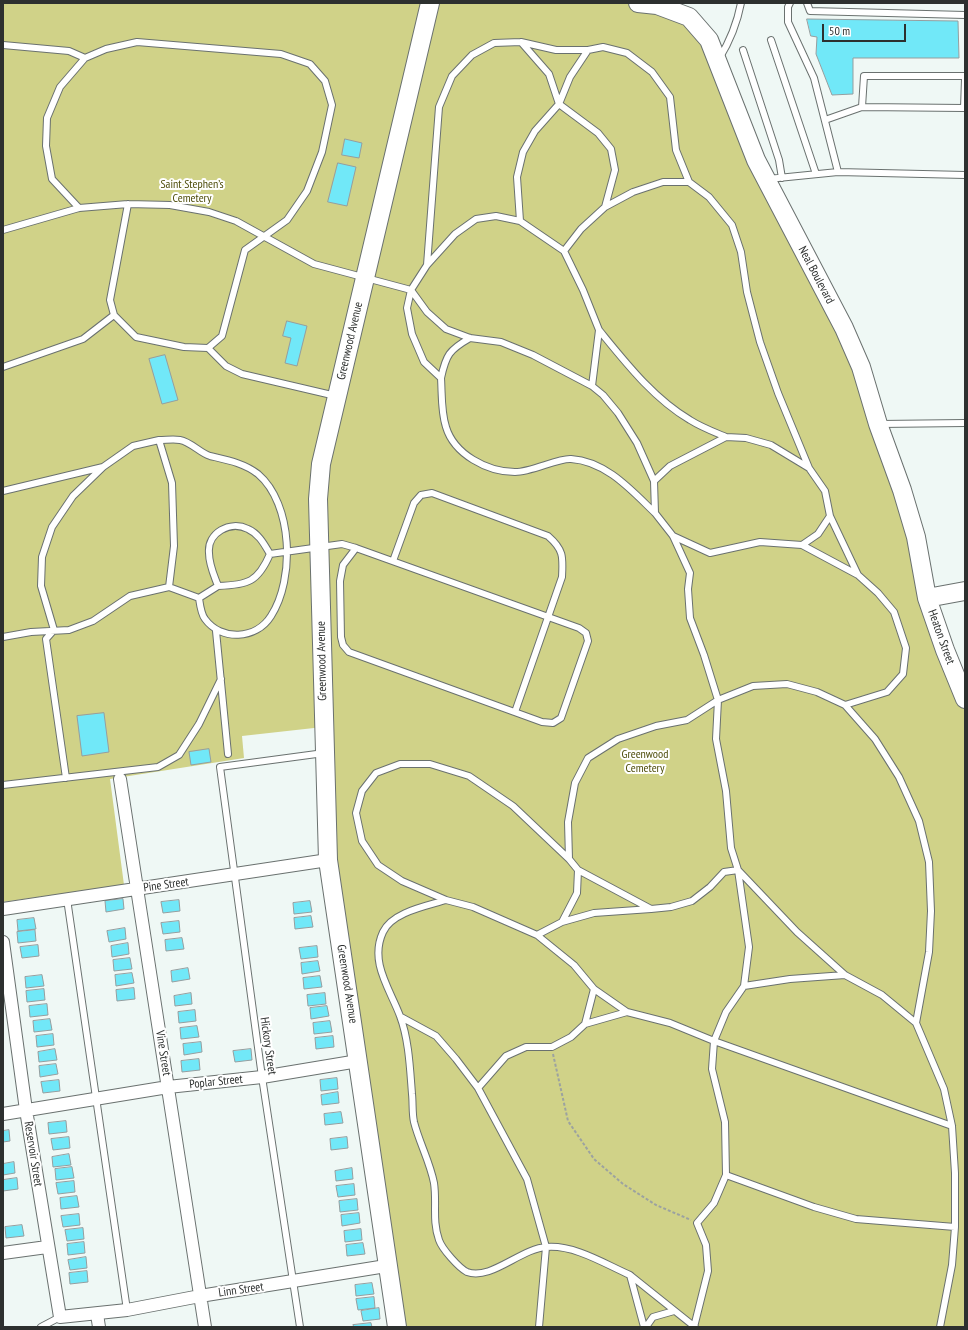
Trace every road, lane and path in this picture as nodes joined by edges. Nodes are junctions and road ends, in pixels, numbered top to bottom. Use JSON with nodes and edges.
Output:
{"nodes":[{"id":1,"x":430,"y":3,"type":"edge"},
{"id":2,"x":638,"y":3,"type":"edge"},
{"id":3,"x":741,"y":3,"type":"edge"},
{"id":4,"x":790,"y":3,"type":"edge"},
{"id":5,"x":807,"y":3,"type":"edge"},
{"id":6,"x":965,"y":15,"type":"edge"},
{"id":7,"x":771,"y":40,"type":"dead end"},
{"id":8,"x":521,"y":42,"type":"junction"},
{"id":9,"x":3,"y":44,"type":"edge"},
{"id":10,"x":588,"y":50,"type":"junction"},
{"id":11,"x":743,"y":50,"type":"dead end"},
{"id":12,"x":84,"y":58,"type":"junction"},
{"id":13,"x":717,"y":62,"type":"junction"},
{"id":14,"x":965,"y":77,"type":"edge"},
{"id":15,"x":559,"y":104,"type":"junction"},
{"id":16,"x":862,"y":107,"type":"junction"},
{"id":17,"x":825,"y":120,"type":"junction"},
{"id":18,"x":838,"y":172,"type":"junction"},
{"id":19,"x":816,"y":174,"type":"junction"},
{"id":20,"x":965,"y":175,"type":"edge"},
{"id":21,"x":774,"y":178,"type":"junction"},
{"id":22,"x":689,"y":182,"type":"junction"},
{"id":23,"x":128,"y":204,"type":"junction"},
{"id":24,"x":605,"y":207,"type":"junction"},
{"id":25,"x":79,"y":208,"type":"junction"},
{"id":26,"x":520,"y":221,"type":"junction"},
{"id":27,"x":3,"y":230,"type":"edge"},
{"id":28,"x":264,"y":236,"type":"junction"},
{"id":29,"x":564,"y":251,"type":"junction"},
{"id":30,"x":427,"y":265,"type":"junction"},
{"id":31,"x":366,"y":277,"type":"junction"},
{"id":32,"x":411,"y":290,"type":"junction"},
{"id":33,"x":114,"y":315,"type":"junction"},
{"id":34,"x":599,"y":330,"type":"junction"},
{"id":35,"x":470,"y":338,"type":"junction"},
{"id":36,"x":208,"y":348,"type":"junction"},
{"id":37,"x":3,"y":367,"type":"edge"},
{"id":38,"x":441,"y":378,"type":"junction"},
{"id":39,"x":592,"y":386,"type":"junction"},
{"id":40,"x":337,"y":397,"type":"junction"},
{"id":41,"x":965,"y":423,"type":"edge"},
{"id":42,"x":878,"y":424,"type":"junction"},
{"id":43,"x":726,"y":437,"type":"junction"},
{"id":44,"x":159,"y":440,"type":"junction"},
{"id":45,"x":103,"y":467,"type":"junction"},
{"id":46,"x":809,"y":468,"type":"junction"},
{"id":47,"x":654,"y":482,"type":"junction"},
{"id":48,"x":3,"y":491,"type":"edge"},
{"id":49,"x":655,"y":513,"type":"junction"},
{"id":50,"x":830,"y":516,"type":"junction"},
{"id":51,"x":673,"y":536,"type":"junction"},
{"id":52,"x":802,"y":545,"type":"junction"},
{"id":53,"x":319,"y":547,"type":"junction"},
{"id":54,"x":356,"y":548,"type":"junction"},
{"id":55,"x":288,"y":552,"type":"junction"},
{"id":56,"x":270,"y":554,"type":"junction"},
{"id":57,"x":394,"y":562,"type":"junction"},
{"id":58,"x":858,"y":575,"type":"junction"},
{"id":59,"x":218,"y":586,"type":"junction"},
{"id":60,"x":169,"y":587,"type":"junction"},
{"id":61,"x":965,"y":591,"type":"edge"},
{"id":62,"x":199,"y":598,"type":"junction"},
{"id":63,"x":927,"y":598,"type":"junction"},
{"id":64,"x":548,"y":617,"type":"junction"},
{"id":65,"x":54,"y":630,"type":"junction"},
{"id":66,"x":216,"y":631,"type":"junction"},
{"id":67,"x":3,"y":636,"type":"edge"},
{"id":68,"x":221,"y":680,"type":"junction"},
{"id":69,"x":965,"y":699,"type":"edge"},
{"id":70,"x":718,"y":700,"type":"junction"},
{"id":71,"x":845,"y":705,"type":"junction"},
{"id":72,"x":515,"y":712,"type":"junction"},
{"id":73,"x":324,"y":753,"type":"junction"},
{"id":74,"x":228,"y":754,"type":"dead end"},
{"id":75,"x":66,"y":778,"type":"junction"},
{"id":76,"x":120,"y":779,"type":"dead end"},
{"id":77,"x":3,"y":785,"type":"edge"},
{"id":78,"x":569,"y":858,"type":"junction"},
{"id":79,"x":328,"y":860,"type":"junction"},
{"id":80,"x":578,"y":870,"type":"junction"},
{"id":81,"x":738,"y":870,"type":"junction"},
{"id":82,"x":233,"y":874,"type":"junction"},
{"id":83,"x":137,"y":889,"type":"junction"},
{"id":84,"x":67,"y":899,"type":"junction"},
{"id":85,"x":446,"y":900,"type":"junction"},
{"id":86,"x":3,"y":909,"type":"edge"},
{"id":87,"x":651,"y":909,"type":"junction"},
{"id":88,"x":562,"y":922,"type":"junction"},
{"id":89,"x":538,"y":935,"type":"junction"},
{"id":90,"x":3,"y":942,"type":"edge"},
{"id":91,"x":5,"y":969,"type":"edge"},
{"id":92,"x":845,"y":975,"type":"junction"},
{"id":93,"x":744,"y":986,"type":"junction"},
{"id":94,"x":594,"y":989,"type":"junction"},
{"id":95,"x":627,"y":1012,"type":"junction"},
{"id":96,"x":401,"y":1017,"type":"junction"},
{"id":97,"x":916,"y":1023,"type":"junction"},
{"id":98,"x":585,"y":1024,"type":"junction"},
{"id":99,"x":714,"y":1041,"type":"junction"},
{"id":100,"x":552,"y":1047,"type":"junction"},
{"id":101,"x":358,"y":1061,"type":"junction"},
{"id":102,"x":262,"y":1077,"type":"junction"},
{"id":103,"x":168,"y":1087,"type":"junction"},
{"id":104,"x":478,"y":1088,"type":"junction"},
{"id":105,"x":97,"y":1098,"type":"junction"},
{"id":106,"x":26,"y":1110,"type":"junction"},
{"id":107,"x":3,"y":1114,"type":"edge"},
{"id":108,"x":952,"y":1126,"type":"junction"},
{"id":109,"x":726,"y":1175,"type":"junction"},
{"id":110,"x":697,"y":1223,"type":"junction"},
{"id":111,"x":956,"y":1227,"type":"junction"},
{"id":112,"x":47,"y":1246,"type":"junction"},
{"id":113,"x":546,"y":1247,"type":"junction"},
{"id":114,"x":3,"y":1253,"type":"edge"},
{"id":115,"x":386,"y":1266,"type":"junction"},
{"id":116,"x":630,"y":1275,"type":"junction"},
{"id":117,"x":294,"y":1282,"type":"junction"},
{"id":118,"x":200,"y":1296,"type":"junction"},
{"id":119,"x":127,"y":1310,"type":"junction"},
{"id":120,"x":674,"y":1311,"type":"junction"},
{"id":121,"x":97,"y":1314,"type":"junction"},
{"id":122,"x":60,"y":1317,"type":"junction"},
{"id":123,"x":42,"y":1327,"type":"edge"},
{"id":124,"x":99,"y":1327,"type":"edge"},
{"id":125,"x":205,"y":1327,"type":"edge"},
{"id":126,"x":300,"y":1327,"type":"edge"},
{"id":127,"x":397,"y":1327,"type":"edge"},
{"id":128,"x":539,"y":1327,"type":"edge"},
{"id":129,"x":645,"y":1327,"type":"edge"},
{"id":130,"x":695,"y":1327,"type":"edge"},
{"id":131,"x":940,"y":1327,"type":"edge"}],
"edges":[{"from":1,"to":31,"type":"street","name":"Greenwood Avenue"},
{"from":2,"to":13,"type":"street","name":"Neal Boulevard"},
{"from":3,"to":13,"type":"lane"},
{"from":4,"to":17,"type":"lane"},
{"from":5,"to":6,"type":"lane"},
{"from":7,"to":19,"type":"lane"},
{"from":8,"to":10,"type":"lane"},
{"from":8,"to":15,"type":"lane"},
{"from":8,"to":30,"type":"lane"},
{"from":9,"to":12,"type":"lane"},
{"from":10,"to":15,"type":"lane"},
{"from":10,"to":22,"type":"lane"},
{"from":11,"to":21,"type":"lane"},
{"from":12,"to":25,"type":"lane"},
{"from":12,"to":28,"type":"lane"},
{"from":13,"to":21,"type":"street","name":"Neal Boulevard"},
{"from":14,"to":16,"type":"lane"},
{"from":14,"to":16,"type":"lane"},
{"from":15,"to":24,"type":"lane"},
{"from":15,"to":26,"type":"lane"},
{"from":16,"to":17,"type":"lane"},
{"from":17,"to":18,"type":"lane"},
{"from":18,"to":19,"type":"lane"},
{"from":18,"to":20,"type":"lane"},
{"from":19,"to":21,"type":"lane"},
{"from":21,"to":42,"type":"street","name":"Neal Boulevard"},
{"from":22,"to":24,"type":"lane"},
{"from":22,"to":46,"type":"lane"},
{"from":23,"to":25,"type":"lane"},
{"from":23,"to":28,"type":"lane"},
{"from":23,"to":33,"type":"lane"},
{"from":24,"to":29,"type":"lane"},
{"from":25,"to":27,"type":"lane"},
{"from":26,"to":29,"type":"lane"},
{"from":26,"to":30,"type":"lane"},
{"from":28,"to":31,"type":"lane"},
{"from":28,"to":36,"type":"lane"},
{"from":29,"to":34,"type":"lane"},
{"from":30,"to":32,"type":"lane"},
{"from":31,"to":32,"type":"lane"},
{"from":31,"to":40,"type":"street","name":"Greenwood Avenue"},
{"from":32,"to":35,"type":"lane"},
{"from":32,"to":38,"type":"lane"},
{"from":33,"to":36,"type":"lane"},
{"from":33,"to":37,"type":"lane"},
{"from":34,"to":39,"type":"lane"},
{"from":34,"to":43,"type":"lane"},
{"from":35,"to":38,"type":"lane"},
{"from":35,"to":39,"type":"lane"},
{"from":36,"to":40,"type":"lane"},
{"from":38,"to":49,"type":"lane"},
{"from":39,"to":47,"type":"lane"},
{"from":40,"to":53,"type":"street","name":"Greenwood Avenue"},
{"from":41,"to":42,"type":"lane"},
{"from":42,"to":63,"type":"street","name":"Neal Boulevard"},
{"from":43,"to":46,"type":"lane"},
{"from":43,"to":47,"type":"lane"},
{"from":44,"to":45,"type":"lane"},
{"from":44,"to":55,"type":"lane"},
{"from":44,"to":60,"type":"lane"},
{"from":45,"to":48,"type":"lane"},
{"from":45,"to":65,"type":"lane"},
{"from":46,"to":50,"type":"lane"},
{"from":47,"to":49,"type":"lane"},
{"from":49,"to":51,"type":"lane"},
{"from":50,"to":52,"type":"lane"},
{"from":50,"to":58,"type":"lane"},
{"from":51,"to":52,"type":"lane"},
{"from":51,"to":70,"type":"lane"},
{"from":52,"to":58,"type":"lane"},
{"from":53,"to":54,"type":"lane"},
{"from":53,"to":55,"type":"lane"},
{"from":53,"to":73,"type":"street","name":"Greenwood Avenue"},
{"from":54,"to":57,"type":"lane"},
{"from":54,"to":72,"type":"lane"},
{"from":55,"to":56,"type":"lane"},
{"from":55,"to":66,"type":"lane"},
{"from":56,"to":59,"type":"lane"},
{"from":56,"to":59,"type":"lane"},
{"from":57,"to":64,"type":"lane"},
{"from":57,"to":64,"type":"lane"},
{"from":58,"to":71,"type":"lane"},
{"from":59,"to":62,"type":"lane"},
{"from":60,"to":62,"type":"lane"},
{"from":60,"to":65,"type":"lane"},
{"from":61,"to":63,"type":"street"},
{"from":62,"to":66,"type":"lane"},
{"from":63,"to":69,"type":"street","name":"Heaton Street"},
{"from":64,"to":72,"type":"lane"},
{"from":64,"to":72,"type":"lane"},
{"from":65,"to":67,"type":"lane"},
{"from":65,"to":75,"type":"lane"},
{"from":66,"to":68,"type":"lane"},
{"from":68,"to":74,"type":"lane"},
{"from":68,"to":75,"type":"lane"},
{"from":70,"to":71,"type":"lane"},
{"from":70,"to":78,"type":"lane"},
{"from":70,"to":81,"type":"lane"},
{"from":71,"to":97,"type":"lane"},
{"from":73,"to":79,"type":"street","name":"Greenwood Avenue"},
{"from":73,"to":82,"type":"lane","name":"Hickory Street"},
{"from":75,"to":77,"type":"lane"},
{"from":76,"to":83,"type":"street","name":"Vine Street"},
{"from":78,"to":80,"type":"lane"},
{"from":78,"to":85,"type":"lane"},
{"from":79,"to":82,"type":"street","name":"Pine Street"},
{"from":79,"to":101,"type":"street","name":"Greenwood Avenue"},
{"from":80,"to":87,"type":"lane"},
{"from":80,"to":88,"type":"lane"},
{"from":81,"to":87,"type":"lane"},
{"from":81,"to":92,"type":"lane"},
{"from":81,"to":93,"type":"lane"},
{"from":82,"to":83,"type":"street","name":"Pine Street"},
{"from":82,"to":102,"type":"lane","name":"Hickory Street"},
{"from":83,"to":84,"type":"street","name":"Pine Street"},
{"from":83,"to":103,"type":"street","name":"Vine Street"},
{"from":84,"to":86,"type":"street","name":"Pine Street"},
{"from":84,"to":105,"type":"lane"},
{"from":85,"to":89,"type":"lane"},
{"from":85,"to":96,"type":"lane"},
{"from":87,"to":88,"type":"lane"},
{"from":88,"to":89,"type":"lane"},
{"from":89,"to":94,"type":"lane"},
{"from":90,"to":91,"type":"street","name":"Reservoir Street"},
{"from":91,"to":106,"type":"street","name":"Reservoir Street"},
{"from":92,"to":93,"type":"lane"},
{"from":92,"to":97,"type":"lane"},
{"from":93,"to":99,"type":"lane"},
{"from":94,"to":95,"type":"lane"},
{"from":94,"to":98,"type":"lane"},
{"from":95,"to":98,"type":"lane"},
{"from":95,"to":99,"type":"lane"},
{"from":96,"to":104,"type":"lane"},
{"from":96,"to":113,"type":"lane"},
{"from":97,"to":108,"type":"lane"},
{"from":98,"to":100,"type":"lane"},
{"from":99,"to":108,"type":"lane"},
{"from":99,"to":109,"type":"lane"},
{"from":100,"to":104,"type":"lane"},
{"from":100,"to":110,"type":"path"},
{"from":101,"to":102,"type":"street","name":"Poplar Street"},
{"from":101,"to":115,"type":"street","name":"Greenwood Avenue"},
{"from":102,"to":103,"type":"street","name":"Poplar Street"},
{"from":102,"to":117,"type":"lane","name":"Hickory Street"},
{"from":103,"to":105,"type":"street","name":"Poplar Street"},
{"from":103,"to":118,"type":"street","name":"Vine Street"},
{"from":104,"to":113,"type":"lane"},
{"from":105,"to":106,"type":"street","name":"Poplar Street"},
{"from":105,"to":119,"type":"lane"},
{"from":106,"to":107,"type":"street","name":"Poplar Street"},
{"from":106,"to":112,"type":"street","name":"Reservoir Street"},
{"from":108,"to":111,"type":"lane"},
{"from":109,"to":110,"type":"lane"},
{"from":109,"to":111,"type":"lane"},
{"from":110,"to":130,"type":"lane"},
{"from":111,"to":131,"type":"lane"},
{"from":112,"to":114,"type":"street"},
{"from":112,"to":122,"type":"street","name":"Reservoir Street"},
{"from":113,"to":116,"type":"lane"},
{"from":113,"to":128,"type":"lane"},
{"from":115,"to":117,"type":"street","name":"Linn Street"},
{"from":115,"to":127,"type":"street","name":"Greenwood Avenue"},
{"from":116,"to":120,"type":"lane"},
{"from":116,"to":129,"type":"lane"},
{"from":117,"to":118,"type":"street","name":"Linn Street"},
{"from":117,"to":126,"type":"lane","name":"Hickory Street"},
{"from":118,"to":119,"type":"street","name":"Linn Street"},
{"from":118,"to":125,"type":"street","name":"Vine Street"},
{"from":119,"to":121,"type":"street","name":"Linn Street"},
{"from":120,"to":129,"type":"lane"},
{"from":120,"to":130,"type":"lane"},
{"from":121,"to":122,"type":"street"},
{"from":121,"to":124,"type":"street"},
{"from":122,"to":123,"type":"lane"}]}
